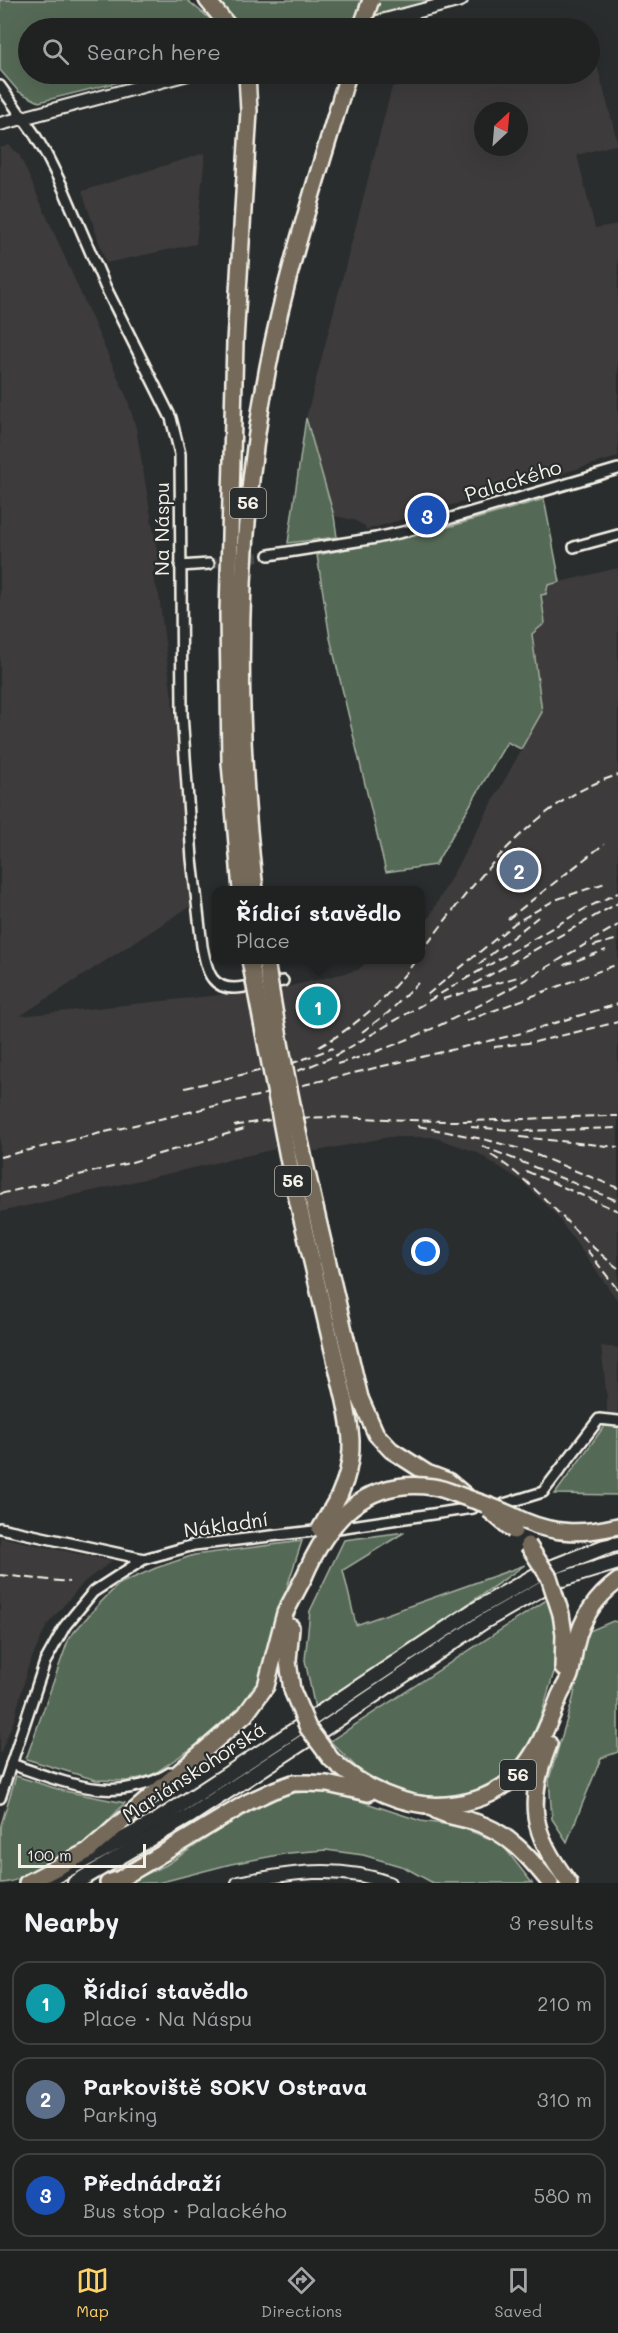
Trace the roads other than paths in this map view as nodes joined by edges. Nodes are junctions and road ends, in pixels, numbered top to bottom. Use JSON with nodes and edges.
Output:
{"nodes":[{"id":1,"x":208,"y":0,"type":"edge"},
{"id":2,"x":371,"y":0,"type":"edge"},
{"id":3,"x":461,"y":0,"type":"edge"},
{"id":4,"x":222,"y":18,"type":"edge"},
{"id":5,"x":368,"y":18,"type":"edge"},
{"id":6,"x":395,"y":18,"type":"edge"},
{"id":7,"x":150,"y":84,"type":"edge"},
{"id":8,"x":247,"y":84,"type":"edge"},
{"id":9,"x":345,"y":84,"type":"edge"},
{"id":10,"x":0,"y":86,"type":"edge"},
{"id":11,"x":23,"y":118,"type":"junction"},
{"id":12,"x":0,"y":124,"type":"edge"},
{"id":13,"x":618,"y":469,"type":"edge"},
{"id":14,"x":618,"y":535,"type":"edge"},
{"id":15,"x":573,"y":547,"type":"dead end"},
{"id":16,"x":269,"y":555,"type":"tunnel mouth"},
{"id":17,"x":209,"y":564,"type":"tunnel mouth"},
{"id":18,"x":180,"y":566,"type":"junction"},
{"id":19,"x":241,"y":886,"type":"edge"},
{"id":20,"x":255,"y":886,"type":"edge"},
{"id":21,"x":251,"y":964,"type":"edge"},
{"id":22,"x":267,"y":964,"type":"edge"},
{"id":23,"x":244,"y":987,"type":"dead end"},
{"id":24,"x":618,"y":1421,"type":"edge"},
{"id":25,"x":472,"y":1504,"type":"junction"},
{"id":26,"x":504,"y":1504,"type":"dead end"},
{"id":27,"x":519,"y":1526,"type":"junction"},
{"id":28,"x":618,"y":1526,"type":"edge"},
{"id":29,"x":0,"y":1528,"type":"edge"},
{"id":30,"x":338,"y":1528,"type":"dead end"},
{"id":31,"x":314,"y":1531,"type":"dead end"},
{"id":32,"x":618,"y":1544,"type":"edge"},
{"id":33,"x":144,"y":1559,"type":"junction"},
{"id":34,"x":618,"y":1562,"type":"edge"},
{"id":35,"x":549,"y":1576,"type":"junction"},
{"id":36,"x":304,"y":1577,"type":"junction"},
{"id":37,"x":618,"y":1581,"type":"edge"},
{"id":38,"x":562,"y":1690,"type":"junction"},
{"id":39,"x":196,"y":1756,"type":"junction"},
{"id":40,"x":11,"y":1764,"type":"junction"},
{"id":41,"x":370,"y":1790,"type":"junction"},
{"id":42,"x":0,"y":1798,"type":"edge"},
{"id":43,"x":422,"y":1804,"type":"junction"},
{"id":44,"x":27,"y":1883,"type":"edge"},
{"id":45,"x":42,"y":1883,"type":"edge"},
{"id":46,"x":75,"y":1883,"type":"edge"},
{"id":47,"x":108,"y":1883,"type":"edge"},
{"id":48,"x":238,"y":1883,"type":"edge"},
{"id":49,"x":388,"y":1883,"type":"edge"},
{"id":50,"x":550,"y":1883,"type":"edge"},
{"id":51,"x":569,"y":1883,"type":"edge"}],
"edges":[{"from":1,"to":4,"type":"highway"},
{"from":2,"to":5,"type":"highway","bridge":true},
{"from":3,"to":6,"type":"street"},
{"from":7,"to":11,"type":"street"},
{"from":8,"to":19,"type":"highway","number":"56"},
{"from":9,"to":20,"type":"highway","number":"56"},
{"from":10,"to":11,"type":"street","name":"Na Náspu"},
{"from":11,"to":12,"type":"street"},
{"from":11,"to":18,"type":"street","name":"Na Náspu"},
{"from":13,"to":16,"type":"street","name":"Palackého"},
{"from":14,"to":15,"type":"street"},
{"from":17,"to":18,"type":"street"},
{"from":18,"to":23,"type":"street","name":"Na Náspu"},
{"from":21,"to":36,"type":"highway","number":"56","bridge":true},
{"from":22,"to":25,"type":"highway","number":"56","bridge":true},
{"from":24,"to":26,"type":"street"},
{"from":25,"to":27,"type":"highway","number":"56","bridge":true},
{"from":25,"to":30,"type":"street"},
{"from":25,"to":36,"type":"highway","number":"56","bridge":true},
{"from":27,"to":28,"type":"highway"},
{"from":27,"to":38,"type":"highway","number":"56","bridge":true},
{"from":29,"to":33,"type":"street","name":"Nákladní"},
{"from":31,"to":33,"type":"street","name":"Nákladní"},
{"from":32,"to":35,"type":"main road","name":"Mariánskohorská"},
{"from":33,"to":40,"type":"street","name":"Nákladní"},
{"from":34,"to":35,"type":"main road","name":"Mariánskohorská"},
{"from":35,"to":45,"type":"main road","name":"Mariánskohorská"},
{"from":35,"to":46,"type":"main road","name":"Mariánskohorská"},
{"from":36,"to":39,"type":"highway"},
{"from":36,"to":41,"type":"highway","number":"56","bridge":true},
{"from":37,"to":38,"type":"highway"},
{"from":38,"to":43,"type":"highway","number":"56"},
{"from":38,"to":51,"type":"highway","number":"56"},
{"from":39,"to":40,"type":"street"},
{"from":39,"to":44,"type":"highway"},
{"from":40,"to":42,"type":"street","name":"Nákladní"},
{"from":41,"to":43,"type":"highway","number":"56"},
{"from":41,"to":47,"type":"highway"},
{"from":43,"to":50,"type":"highway","number":"56"},
{"from":48,"to":49,"type":"street"}]}
